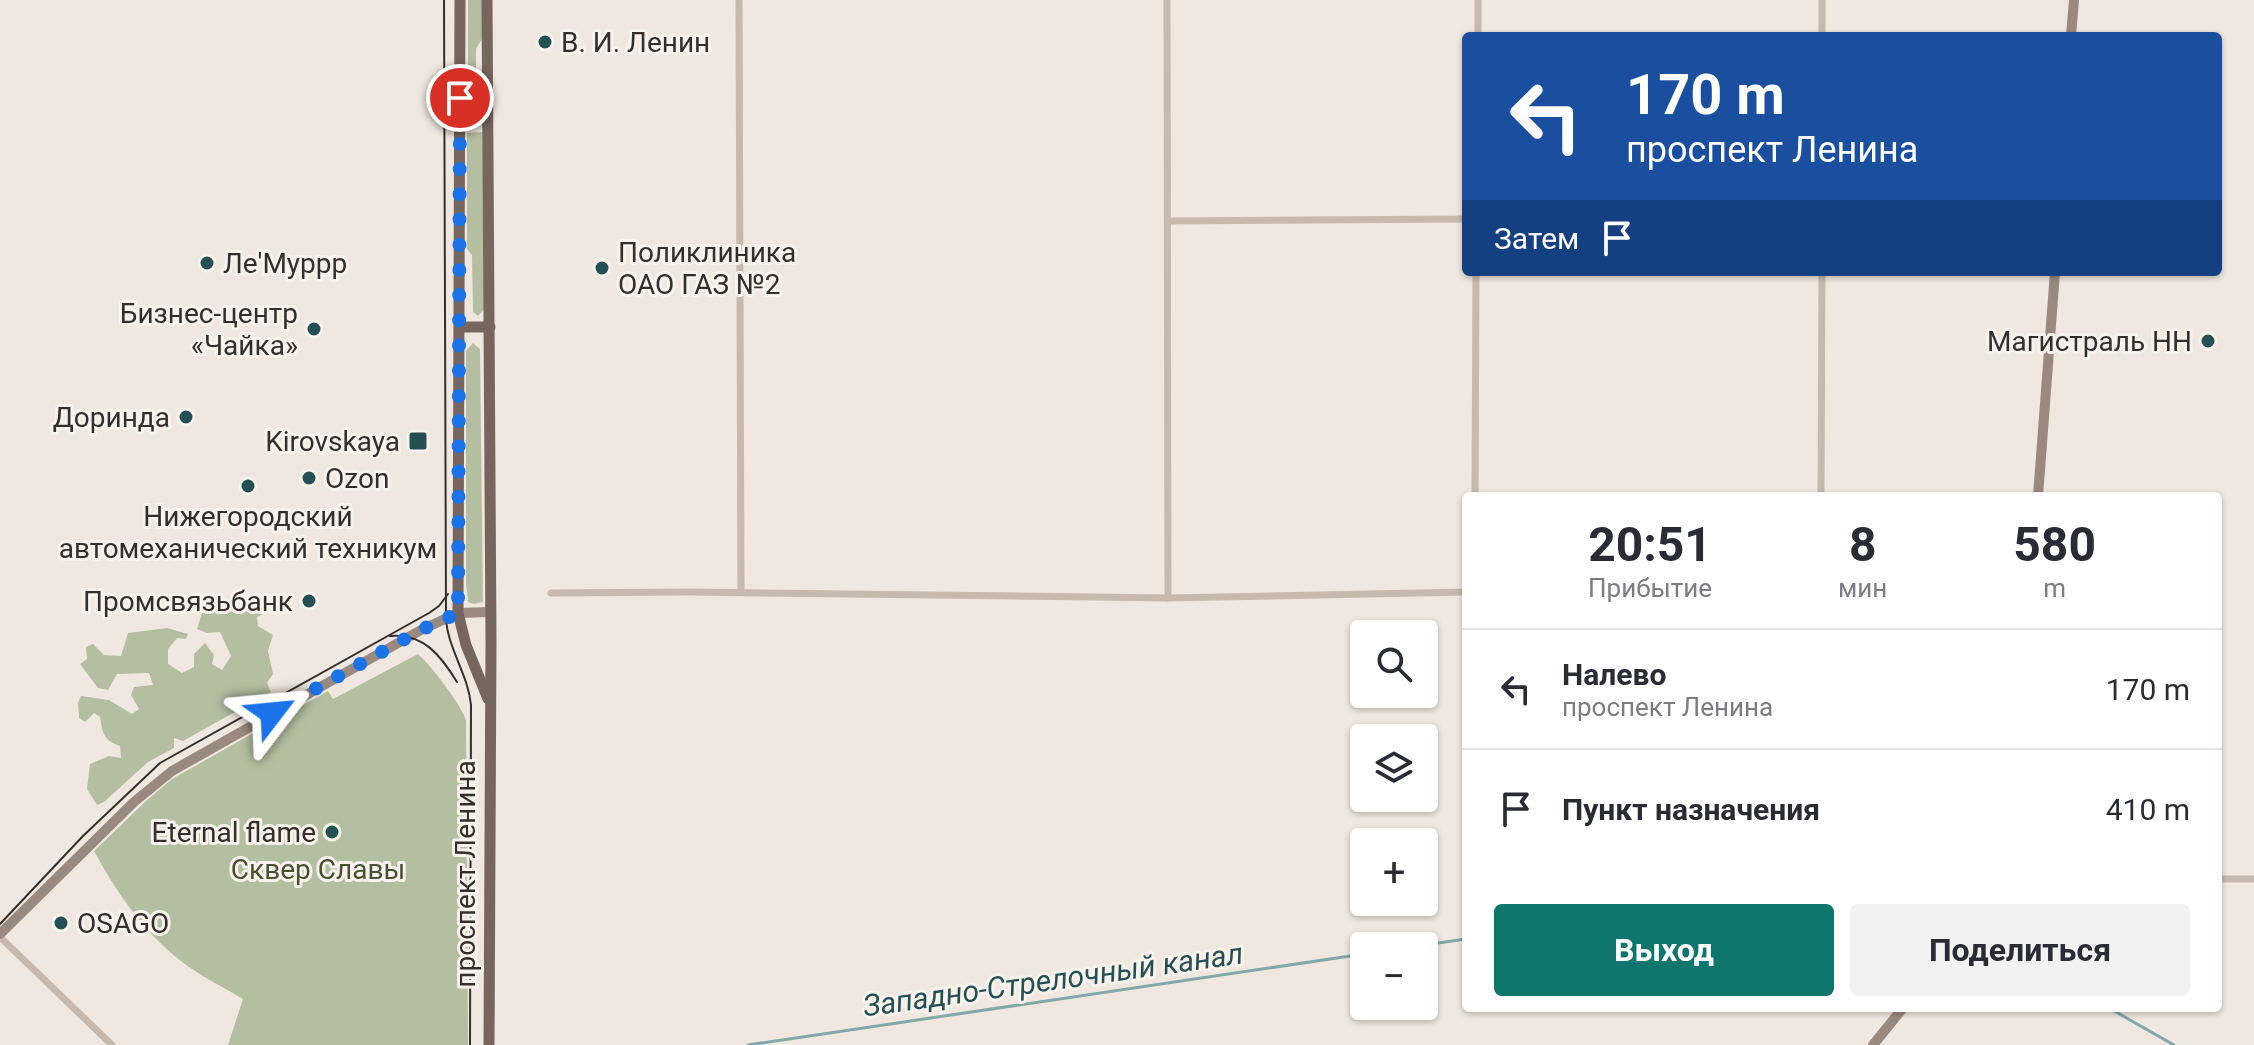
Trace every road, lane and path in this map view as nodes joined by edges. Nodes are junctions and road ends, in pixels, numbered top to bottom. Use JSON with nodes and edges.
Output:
{"nodes":[{"id":1,"x":460,"y":0,"type":"edge"},
{"id":2,"x":487,"y":0,"type":"edge"},
{"id":3,"x":739,"y":0,"type":"edge"},
{"id":4,"x":1167,"y":0,"type":"edge"},
{"id":5,"x":1478,"y":0,"type":"edge"},
{"id":6,"x":1822,"y":0,"type":"edge"},
{"id":7,"x":2074,"y":0,"type":"edge"},
{"id":8,"x":1478,"y":32,"type":"edge"},
{"id":9,"x":1822,"y":32,"type":"edge"},
{"id":10,"x":2071,"y":32,"type":"edge"},
{"id":11,"x":460,"y":98,"type":"junction"},
{"id":12,"x":488,"y":101,"type":"junction"},
{"id":13,"x":1462,"y":219,"type":"edge"},
{"id":14,"x":1168,"y":221,"type":"junction"},
{"id":15,"x":1476,"y":276,"type":"edge"},
{"id":16,"x":1822,"y":276,"type":"edge"},
{"id":17,"x":2055,"y":276,"type":"edge"},
{"id":18,"x":460,"y":327,"type":"junction"},
{"id":19,"x":490,"y":327,"type":"junction"},
{"id":20,"x":1475,"y":492,"type":"edge"},
{"id":21,"x":1821,"y":492,"type":"edge"},
{"id":22,"x":2038,"y":492,"type":"edge"},
{"id":23,"x":741,"y":592,"type":"junction"},
{"id":24,"x":1462,"y":592,"type":"edge"},
{"id":25,"x":551,"y":593,"type":"dead end"},
{"id":26,"x":1168,"y":598,"type":"junction"},
{"id":27,"x":490,"y":612,"type":"junction"},
{"id":28,"x":458,"y":613,"type":"junction"},
{"id":29,"x":489,"y":704,"type":"junction"},
{"id":30,"x":2222,"y":879,"type":"edge"},
{"id":31,"x":2254,"y":879,"type":"edge"},
{"id":32,"x":16,"y":920,"type":"junction"},
{"id":33,"x":0,"y":925,"type":"edge"},
{"id":34,"x":0,"y":936,"type":"edge"},
{"id":35,"x":1900,"y":1012,"type":"edge"},
{"id":36,"x":112,"y":1045,"type":"edge"},
{"id":37,"x":489,"y":1045,"type":"edge"},
{"id":38,"x":1873,"y":1045,"type":"edge"}],
"edges":[{"from":1,"to":11,"type":"main road","name":"проспект Ленина"},
{"from":2,"to":12,"type":"main road","name":"проспект Ленина"},
{"from":3,"to":23,"type":"street"},
{"from":4,"to":14,"type":"street"},
{"from":5,"to":8,"type":"street"},
{"from":6,"to":9,"type":"street"},
{"from":7,"to":10,"type":"street"},
{"from":11,"to":12,"type":"main road"},
{"from":11,"to":18,"type":"main road","name":"проспект Ленина"},
{"from":12,"to":19,"type":"main road","name":"проспект Ленина"},
{"from":13,"to":14,"type":"street"},
{"from":14,"to":26,"type":"street"},
{"from":15,"to":20,"type":"street"},
{"from":16,"to":21,"type":"street"},
{"from":17,"to":22,"type":"street"},
{"from":18,"to":19,"type":"main road"},
{"from":18,"to":28,"type":"main road","name":"проспект Ленина"},
{"from":19,"to":27,"type":"main road","name":"проспект Ленина"},
{"from":23,"to":25,"type":"street"},
{"from":23,"to":26,"type":"street"},
{"from":24,"to":26,"type":"street"},
{"from":27,"to":28,"type":"street"},
{"from":27,"to":29,"type":"main road","name":"проспект Ленина"},
{"from":28,"to":29,"type":"main road","name":"проспект Ленина"},
{"from":28,"to":32,"type":"street"},
{"from":29,"to":37,"type":"main road","name":"проспект Ленина"},
{"from":30,"to":31,"type":"street"},
{"from":32,"to":33,"type":"street"},
{"from":32,"to":34,"type":"street"},
{"from":34,"to":36,"type":"street"},
{"from":35,"to":38,"type":"street"}]}
